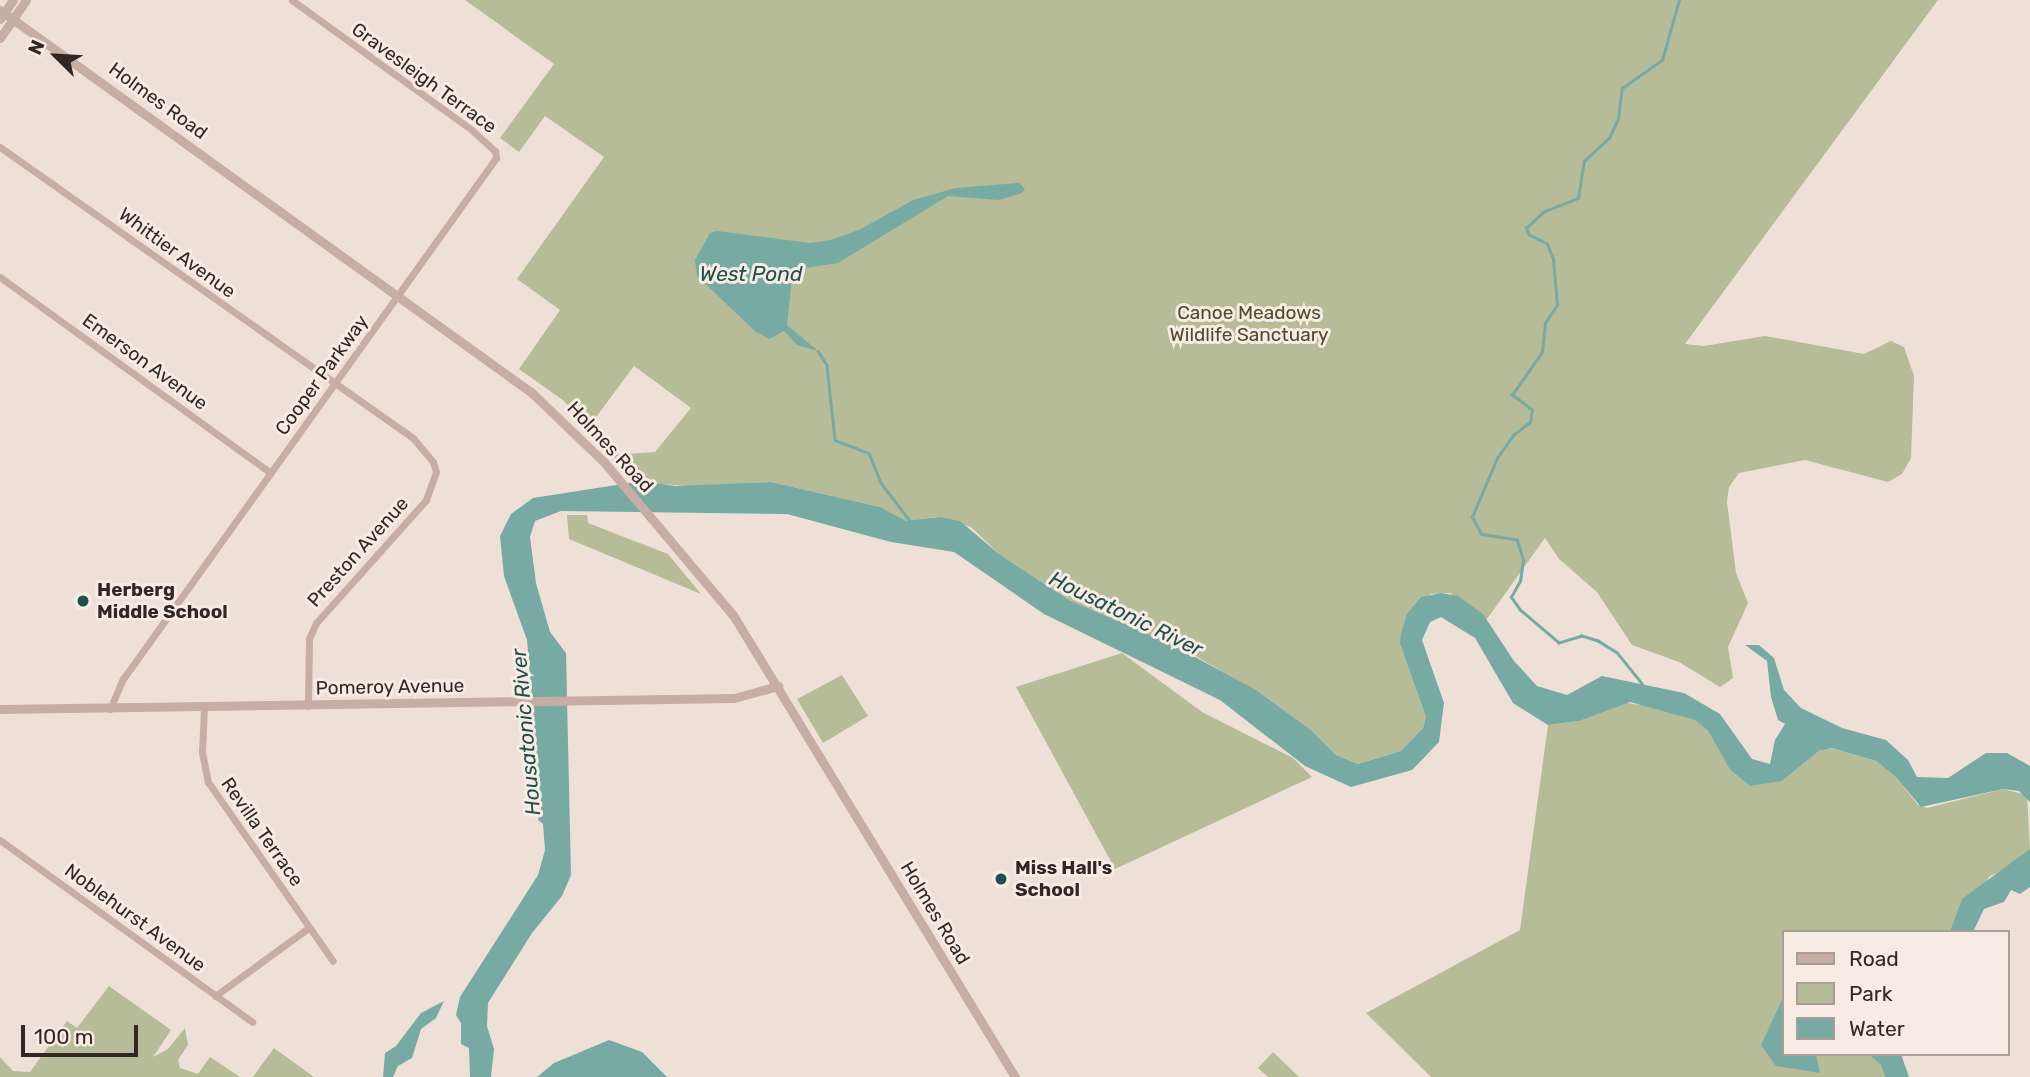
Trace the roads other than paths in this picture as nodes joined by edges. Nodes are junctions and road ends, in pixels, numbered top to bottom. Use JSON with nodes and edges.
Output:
{"nodes":[{"id":1,"x":13,"y":0,"type":"edge"},
{"id":2,"x":26,"y":0,"type":"edge"},
{"id":3,"x":292,"y":0,"type":"edge"},
{"id":4,"x":1,"y":14,"type":"edge"},
{"id":5,"x":13,"y":20,"type":"junction"},
{"id":6,"x":0,"y":38,"type":"edge"},
{"id":7,"x":0,"y":147,"type":"edge"},
{"id":8,"x":0,"y":277,"type":"edge"},
{"id":9,"x":398,"y":297,"type":"junction"},
{"id":10,"x":335,"y":385,"type":"junction"},
{"id":11,"x":271,"y":473,"type":"junction"},
{"id":12,"x":778,"y":686,"type":"junction"},
{"id":13,"x":308,"y":706,"type":"junction"},
{"id":14,"x":204,"y":708,"type":"junction"},
{"id":15,"x":0,"y":709,"type":"edge"},
{"id":16,"x":110,"y":709,"type":"junction"},
{"id":17,"x":0,"y":840,"type":"edge"},
{"id":18,"x":307,"y":929,"type":"junction"},
{"id":19,"x":332,"y":961,"type":"dead end"},
{"id":20,"x":215,"y":996,"type":"junction"},
{"id":21,"x":252,"y":1022,"type":"dead end"},
{"id":22,"x":1015,"y":1077,"type":"edge"}],
"edges":[{"from":1,"to":4,"type":"street"},
{"from":2,"to":5,"type":"street"},
{"from":3,"to":9,"type":"street","name":"Gravesleigh Terrace"},
{"from":4,"to":5,"type":"street","name":"Holmes Road"},
{"from":5,"to":6,"type":"street"},
{"from":5,"to":9,"type":"street","name":"Holmes Road"},
{"from":7,"to":10,"type":"street","name":"Whittier Avenue"},
{"from":8,"to":11,"type":"street","name":"Emerson Avenue"},
{"from":9,"to":10,"type":"street","name":"Cooper Parkway"},
{"from":9,"to":12,"type":"street","name":"Holmes Road"},
{"from":10,"to":11,"type":"street","name":"Cooper Parkway"},
{"from":10,"to":13,"type":"street","name":"Preston Avenue"},
{"from":11,"to":16,"type":"street","name":"Cooper Parkway"},
{"from":12,"to":13,"type":"street","name":"Pomeroy Avenue"},
{"from":12,"to":22,"type":"street","name":"Holmes Road"},
{"from":13,"to":14,"type":"street","name":"Pomeroy Avenue"},
{"from":14,"to":16,"type":"street","name":"Pomeroy Avenue"},
{"from":14,"to":18,"type":"street","name":"Revilla Terrace"},
{"from":15,"to":16,"type":"street","name":"Pomeroy Avenue"},
{"from":17,"to":20,"type":"street","name":"Noblehurst Avenue"},
{"from":18,"to":19,"type":"street","name":"Revilla Terrace"},
{"from":18,"to":20,"type":"street"},
{"from":20,"to":21,"type":"street","name":"Noblehurst Avenue"}]}
